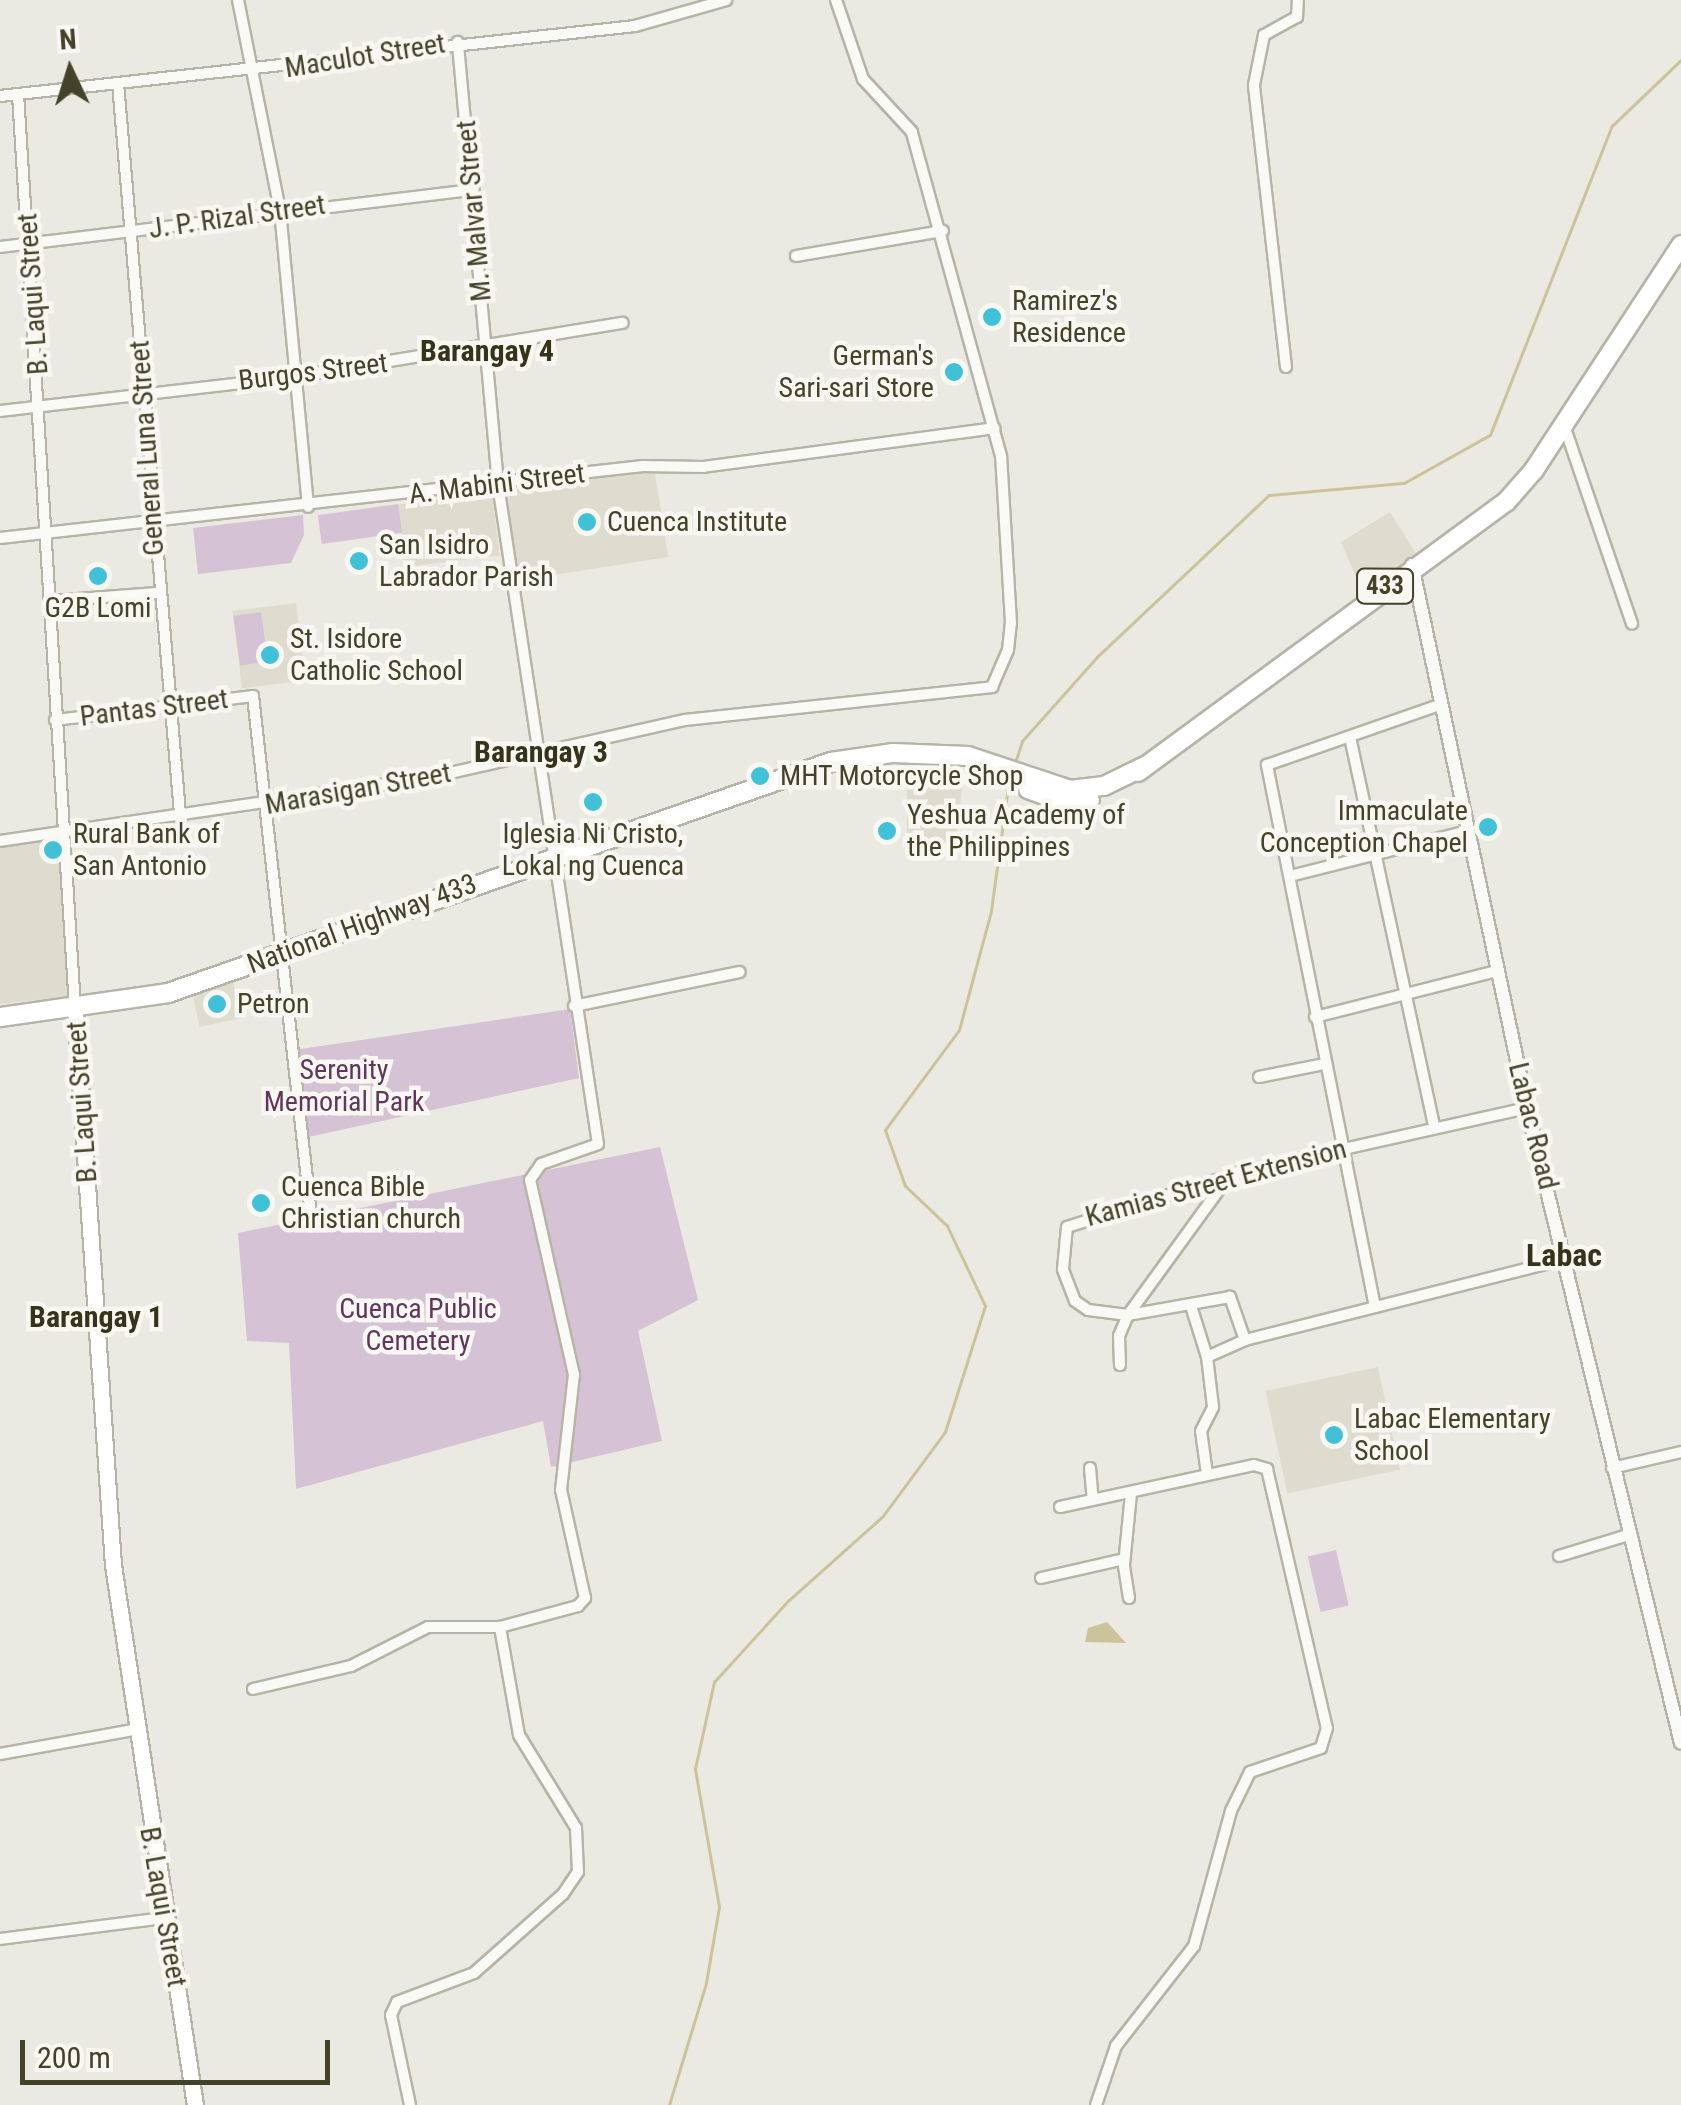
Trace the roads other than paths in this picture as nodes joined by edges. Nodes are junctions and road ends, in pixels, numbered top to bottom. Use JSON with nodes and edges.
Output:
{"nodes":[{"id":1,"x":238,"y":0,"type":"edge"},
{"id":2,"x":726,"y":0,"type":"edge"},
{"id":3,"x":836,"y":0,"type":"edge"},
{"id":4,"x":1298,"y":0,"type":"edge"},
{"id":5,"x":458,"y":42,"type":"junction"},
{"id":6,"x":254,"y":72,"type":"junction"},
{"id":7,"x":118,"y":83,"type":"junction"},
{"id":8,"x":18,"y":94,"type":"junction"},
{"id":9,"x":0,"y":96,"type":"edge"},
{"id":10,"x":474,"y":190,"type":"junction"},
{"id":11,"x":280,"y":210,"type":"junction"},
{"id":12,"x":943,"y":231,"type":"junction"},
{"id":13,"x":133,"y":232,"type":"junction"},
{"id":14,"x":31,"y":242,"type":"junction"},
{"id":15,"x":1681,"y":245,"type":"edge"},
{"id":16,"x":0,"y":247,"type":"edge"},
{"id":17,"x":796,"y":256,"type":"dead end"},
{"id":18,"x":624,"y":323,"type":"dead end"},
{"id":19,"x":486,"y":349,"type":"junction"},
{"id":20,"x":1286,"y":366,"type":"dead end"},
{"id":21,"x":292,"y":377,"type":"junction"},
{"id":22,"x":141,"y":392,"type":"junction"},
{"id":23,"x":40,"y":406,"type":"junction"},
{"id":24,"x":0,"y":410,"type":"edge"},
{"id":25,"x":1564,"y":425,"type":"junction"},
{"id":26,"x":994,"y":428,"type":"junction"},
{"id":27,"x":498,"y":484,"type":"junction"},
{"id":28,"x":308,"y":506,"type":"junction"},
{"id":29,"x":152,"y":524,"type":"junction"},
{"id":30,"x":50,"y":534,"type":"junction"},
{"id":31,"x":0,"y":538,"type":"edge"},
{"id":32,"x":1412,"y":565,"type":"junction"},
{"id":33,"x":158,"y":593,"type":"junction"},
{"id":34,"x":51,"y":601,"type":"junction"},
{"id":35,"x":1632,"y":624,"type":"dead end"},
{"id":36,"x":170,"y":704,"type":"junction"},
{"id":37,"x":1442,"y":704,"type":"junction"},
{"id":38,"x":56,"y":720,"type":"junction"},
{"id":39,"x":1350,"y":736,"type":"junction"},
{"id":40,"x":541,"y":756,"type":"junction"},
{"id":41,"x":264,"y":806,"type":"junction"},
{"id":42,"x":180,"y":814,"type":"junction"},
{"id":43,"x":1468,"y":831,"type":"junction"},
{"id":44,"x":65,"y":832,"type":"junction"},
{"id":45,"x":0,"y":841,"type":"edge"},
{"id":46,"x":557,"y":856,"type":"junction"},
{"id":47,"x":1378,"y":858,"type":"junction"},
{"id":48,"x":1290,"y":876,"type":"junction"},
{"id":49,"x":281,"y":955,"type":"junction"},
{"id":50,"x":1497,"y":971,"type":"junction"},
{"id":51,"x":740,"y":972,"type":"dead end"},
{"id":52,"x":1407,"y":995,"type":"junction"},
{"id":53,"x":574,"y":1006,"type":"junction"},
{"id":54,"x":76,"y":1009,"type":"junction"},
{"id":55,"x":1315,"y":1016,"type":"junction"},
{"id":56,"x":0,"y":1017,"type":"edge"},
{"id":57,"x":1324,"y":1064,"type":"junction"},
{"id":58,"x":1259,"y":1077,"type":"dead end"},
{"id":59,"x":1527,"y":1108,"type":"junction"},
{"id":60,"x":1434,"y":1127,"type":"junction"},
{"id":61,"x":1341,"y":1148,"type":"junction"},
{"id":62,"x":1228,"y":1176,"type":"junction"},
{"id":63,"x":312,"y":1224,"type":"dead end"},
{"id":64,"x":1566,"y":1259,"type":"junction"},
{"id":65,"x":1191,"y":1306,"type":"junction"},
{"id":66,"x":1376,"y":1307,"type":"junction"},
{"id":67,"x":1128,"y":1315,"type":"junction"},
{"id":68,"x":1244,"y":1340,"type":"junction"},
{"id":69,"x":1207,"y":1357,"type":"junction"},
{"id":70,"x":1120,"y":1365,"type":"dead end"},
{"id":71,"x":1681,"y":1452,"type":"edge"},
{"id":72,"x":1090,"y":1468,"type":"dead end"},
{"id":73,"x":1612,"y":1468,"type":"junction"},
{"id":74,"x":1207,"y":1474,"type":"junction"},
{"id":75,"x":1131,"y":1493,"type":"junction"},
{"id":76,"x":1094,"y":1500,"type":"junction"},
{"id":77,"x":1060,"y":1507,"type":"dead end"},
{"id":78,"x":1628,"y":1535,"type":"junction"},
{"id":79,"x":1559,"y":1556,"type":"dead end"},
{"id":80,"x":1124,"y":1559,"type":"junction"},
{"id":81,"x":1041,"y":1578,"type":"dead end"},
{"id":82,"x":1129,"y":1598,"type":"dead end"},
{"id":83,"x":500,"y":1627,"type":"junction"},
{"id":84,"x":253,"y":1689,"type":"dead end"},
{"id":85,"x":1678,"y":1721,"type":"edge"},
{"id":86,"x":134,"y":1730,"type":"junction"},
{"id":87,"x":1681,"y":1743,"type":"edge"},
{"id":88,"x":0,"y":1754,"type":"edge"},
{"id":89,"x":163,"y":1918,"type":"junction"},
{"id":90,"x":0,"y":1938,"type":"edge"},
{"id":91,"x":196,"y":2105,"type":"edge"},
{"id":92,"x":410,"y":2105,"type":"edge"},
{"id":93,"x":1096,"y":2105,"type":"edge"}],
"edges":[{"from":1,"to":6,"type":"street"},
{"from":2,"to":5,"type":"street","name":"Maculot Street"},
{"from":3,"to":12,"type":"street"},
{"from":4,"to":20,"type":"street"},
{"from":5,"to":6,"type":"street","name":"Maculot Street"},
{"from":5,"to":10,"type":"street","name":"M. Malvar Street"},
{"from":6,"to":7,"type":"street","name":"Maculot Street"},
{"from":6,"to":11,"type":"street"},
{"from":7,"to":8,"type":"street","name":"Maculot Street"},
{"from":7,"to":13,"type":"street","name":"General Luna Street"},
{"from":8,"to":9,"type":"street","name":"Maculot Street"},
{"from":8,"to":14,"type":"street","name":"B. Laqui Street"},
{"from":10,"to":11,"type":"street","name":"J. P. Rizal Street"},
{"from":10,"to":19,"type":"street","name":"M. Malvar Street"},
{"from":11,"to":13,"type":"street","name":"J. P. Rizal Street"},
{"from":11,"to":21,"type":"street"},
{"from":12,"to":17,"type":"street"},
{"from":12,"to":26,"type":"street"},
{"from":13,"to":14,"type":"street","name":"J. P. Rizal Street"},
{"from":13,"to":22,"type":"street","name":"General Luna Street"},
{"from":14,"to":16,"type":"street","name":"J. P. Rizal Street"},
{"from":14,"to":23,"type":"street","name":"B. Laqui Street"},
{"from":15,"to":25,"type":"main road","name":"National Highway 433","number":"433"},
{"from":18,"to":19,"type":"street","name":"Burgos Street"},
{"from":19,"to":21,"type":"street","name":"Burgos Street"},
{"from":19,"to":27,"type":"street","name":"M. Malvar Street"},
{"from":21,"to":22,"type":"street","name":"Burgos Street"},
{"from":21,"to":28,"type":"street"},
{"from":22,"to":23,"type":"street","name":"Burgos Street"},
{"from":22,"to":29,"type":"street","name":"General Luna Street"},
{"from":23,"to":24,"type":"street","name":"Burgos Street"},
{"from":23,"to":30,"type":"street","name":"B. Laqui Street"},
{"from":25,"to":32,"type":"main road","name":"National Highway 433","number":"433"},
{"from":25,"to":35,"type":"street"},
{"from":26,"to":27,"type":"street","name":"A. Mabini Street"},
{"from":26,"to":40,"type":"street","name":"Marasigan Street"},
{"from":27,"to":28,"type":"street","name":"A. Mabini Street"},
{"from":27,"to":40,"type":"street","name":"M. Malvar Street"},
{"from":28,"to":29,"type":"street","name":"A. Mabini Street"},
{"from":29,"to":30,"type":"street","name":"A. Mabini Street"},
{"from":29,"to":33,"type":"street","name":"General Luna Street"},
{"from":30,"to":31,"type":"street","name":"A. Mabini Street"},
{"from":30,"to":34,"type":"street","name":"B. Laqui Street"},
{"from":32,"to":37,"type":"street","name":"Labac Road"},
{"from":32,"to":46,"type":"main road","name":"National Highway 433","number":"433"},
{"from":33,"to":34,"type":"street"},
{"from":33,"to":36,"type":"street","name":"General Luna Street"},
{"from":34,"to":38,"type":"street","name":"B. Laqui Street"},
{"from":36,"to":38,"type":"street","name":"Pantas Street"},
{"from":36,"to":41,"type":"street","name":"Pantas Street"},
{"from":36,"to":42,"type":"street","name":"General Luna Street"},
{"from":37,"to":39,"type":"street"},
{"from":37,"to":43,"type":"street","name":"Labac Road"},
{"from":38,"to":44,"type":"street","name":"B. Laqui Street"},
{"from":39,"to":47,"type":"street"},
{"from":39,"to":48,"type":"street"},
{"from":40,"to":41,"type":"street","name":"Marasigan Street"},
{"from":40,"to":46,"type":"street","name":"M. Malvar Street"},
{"from":41,"to":42,"type":"street","name":"Marasigan Street"},
{"from":41,"to":49,"type":"street"},
{"from":42,"to":44,"type":"street","name":"Marasigan Street"},
{"from":43,"to":47,"type":"street"},
{"from":43,"to":50,"type":"street","name":"Labac Road"},
{"from":44,"to":45,"type":"street","name":"Marasigan Street"},
{"from":44,"to":54,"type":"street","name":"B. Laqui Street"},
{"from":46,"to":49,"type":"main road","name":"National Highway 433","number":"433"},
{"from":46,"to":53,"type":"street","name":"M. Malvar Street"},
{"from":47,"to":48,"type":"street"},
{"from":47,"to":52,"type":"street"},
{"from":48,"to":55,"type":"street"},
{"from":49,"to":54,"type":"main road","name":"National Highway 433","number":"433"},
{"from":49,"to":63,"type":"street"},
{"from":50,"to":52,"type":"street"},
{"from":50,"to":59,"type":"street","name":"Labac Road"},
{"from":51,"to":53,"type":"street"},
{"from":52,"to":55,"type":"street"},
{"from":52,"to":60,"type":"street"},
{"from":53,"to":83,"type":"street","name":"M. Malvar Street"},
{"from":54,"to":56,"type":"main road","name":"National Highway 433","number":"433"},
{"from":54,"to":86,"type":"main road","name":"B. Laqui Street"},
{"from":55,"to":57,"type":"street"},
{"from":57,"to":58,"type":"street"},
{"from":57,"to":61,"type":"street"},
{"from":59,"to":60,"type":"street","name":"Kamias Street Extension"},
{"from":59,"to":64,"type":"street","name":"Labac Road"},
{"from":60,"to":61,"type":"street","name":"Kamias Street Extension"},
{"from":61,"to":62,"type":"street","name":"Kamias Street Extension"},
{"from":61,"to":66,"type":"street"},
{"from":62,"to":67,"type":"street"},
{"from":62,"to":67,"type":"street","name":"Kamias Street Extension"},
{"from":64,"to":66,"type":"street"},
{"from":64,"to":73,"type":"street","name":"Labac Road"},
{"from":65,"to":67,"type":"street","name":"Kamias Street Extension"},
{"from":65,"to":68,"type":"street","name":"Kamias Street Extension"},
{"from":65,"to":69,"type":"street"},
{"from":66,"to":68,"type":"street"},
{"from":67,"to":70,"type":"street"},
{"from":68,"to":69,"type":"street"},
{"from":69,"to":74,"type":"street"},
{"from":71,"to":73,"type":"street"},
{"from":72,"to":76,"type":"street"},
{"from":73,"to":78,"type":"street","name":"Labac Road"},
{"from":74,"to":75,"type":"street"},
{"from":74,"to":93,"type":"street"},
{"from":75,"to":76,"type":"street"},
{"from":75,"to":80,"type":"street"},
{"from":76,"to":77,"type":"street"},
{"from":78,"to":79,"type":"street"},
{"from":78,"to":85,"type":"street","name":"Labac Road"},
{"from":80,"to":81,"type":"street"},
{"from":80,"to":82,"type":"street"},
{"from":83,"to":84,"type":"street"},
{"from":83,"to":92,"type":"street"},
{"from":85,"to":87,"type":"street","name":"Labac Road"},
{"from":86,"to":88,"type":"street"},
{"from":86,"to":89,"type":"main road","name":"B. Laqui Street"},
{"from":89,"to":90,"type":"street"},
{"from":89,"to":91,"type":"main road","name":"B. Laqui Street"}]}
